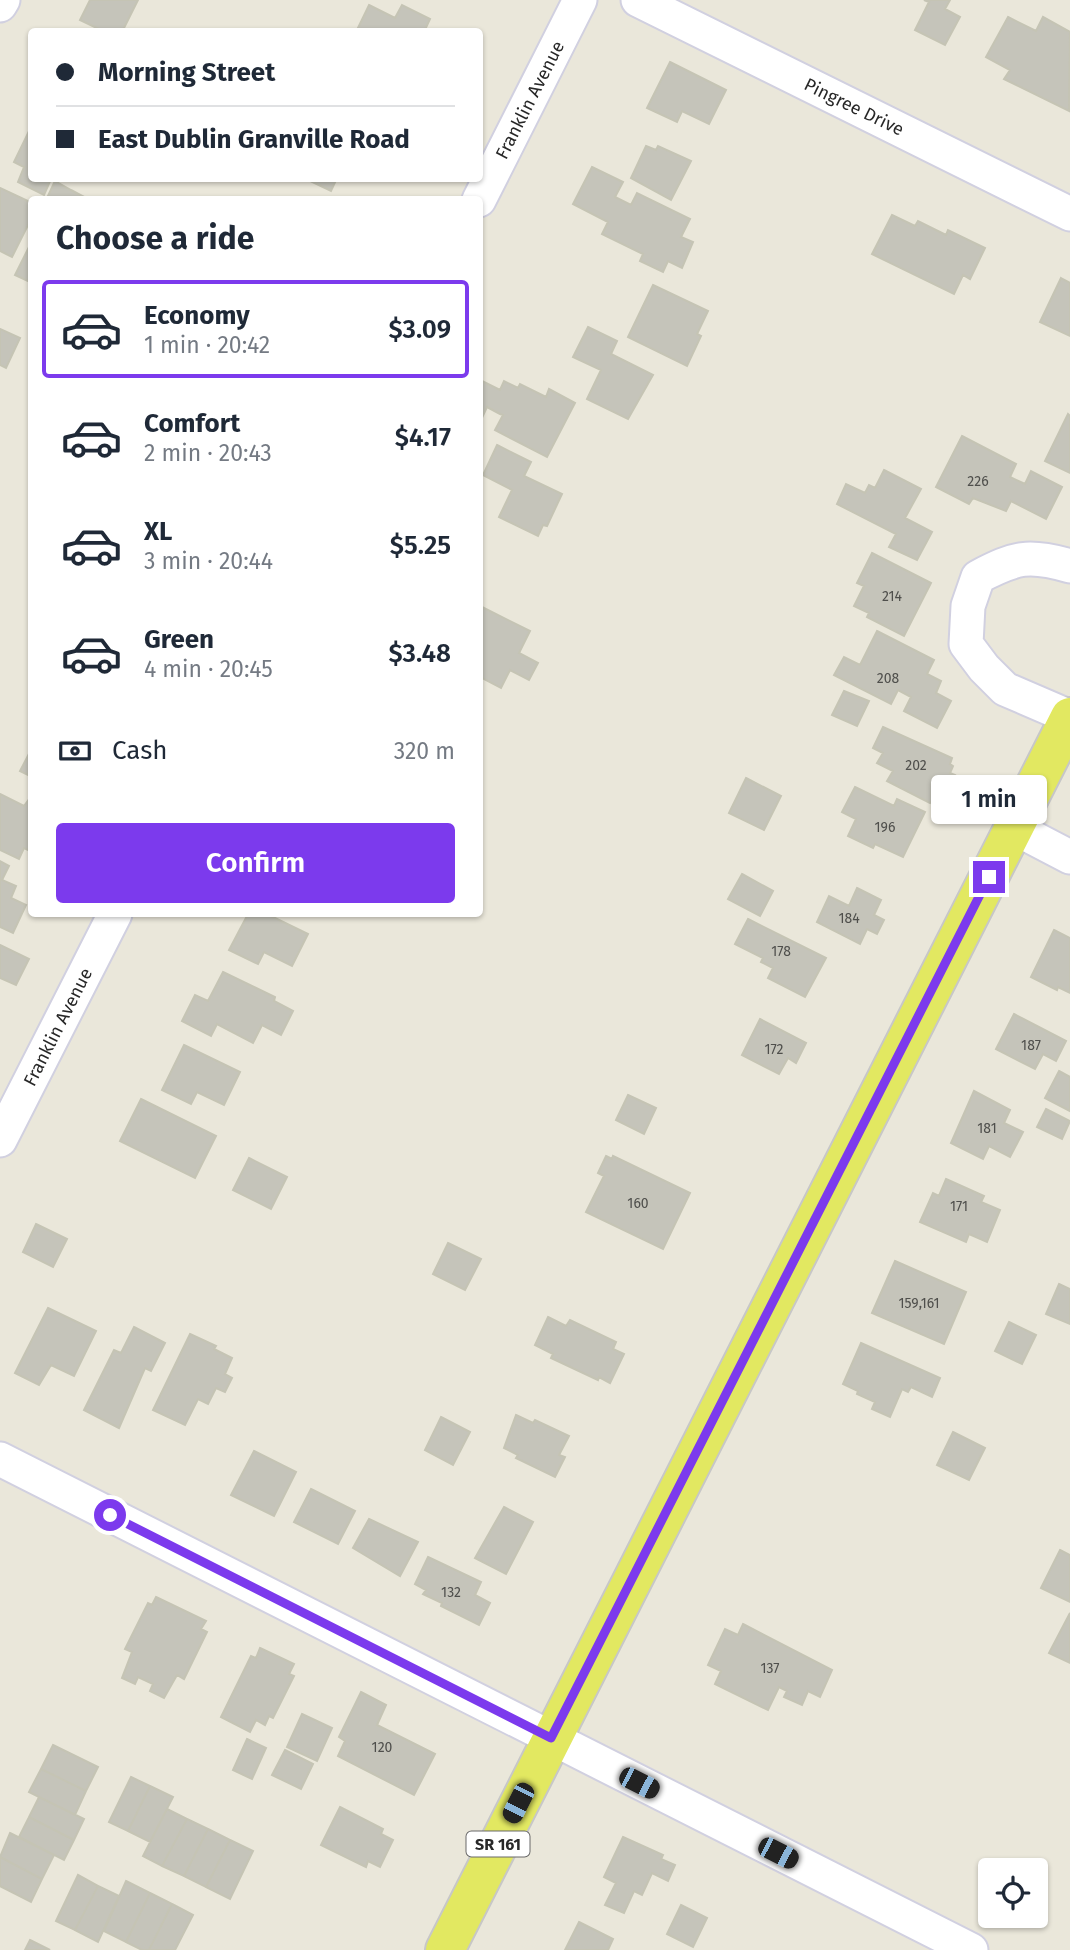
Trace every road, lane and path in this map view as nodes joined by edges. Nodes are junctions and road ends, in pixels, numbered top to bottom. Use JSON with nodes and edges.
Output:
{"nodes":[{"id":1,"x":3,"y":0,"type":"edge"},
{"id":2,"x":580,"y":0,"type":"edge"},
{"id":3,"x":638,"y":0,"type":"edge"},
{"id":4,"x":0,"y":5,"type":"edge"},
{"id":5,"x":481,"y":196,"type":"edge"},
{"id":6,"x":1070,"y":214,"type":"edge"},
{"id":7,"x":1070,"y":566,"type":"edge"},
{"id":8,"x":1070,"y":717,"type":"edge"},
{"id":9,"x":1014,"y":828,"type":"junction"},
{"id":10,"x":1070,"y":857,"type":"edge"},
{"id":11,"x":113,"y":917,"type":"edge"},
{"id":12,"x":0,"y":1140,"type":"edge"},
{"id":13,"x":0,"y":1459,"type":"edge"},
{"id":14,"x":551,"y":1738,"type":"junction"},
{"id":15,"x":445,"y":1950,"type":"edge"},
{"id":16,"x":971,"y":1950,"type":"edge"}],
"edges":[{"from":1,"to":4,"type":"street"},
{"from":2,"to":5,"type":"street","name":"Franklin Avenue"},
{"from":3,"to":6,"type":"street","name":"Pingree Drive"},
{"from":7,"to":8,"type":"street"},
{"from":8,"to":9,"type":"main road","number":"SR 161"},
{"from":9,"to":10,"type":"street"},
{"from":9,"to":14,"type":"main road","number":"SR 161"},
{"from":11,"to":12,"type":"street","name":"Franklin Avenue"},
{"from":13,"to":14,"type":"street"},
{"from":14,"to":15,"type":"main road","number":"SR 161"},
{"from":14,"to":16,"type":"street"}]}
